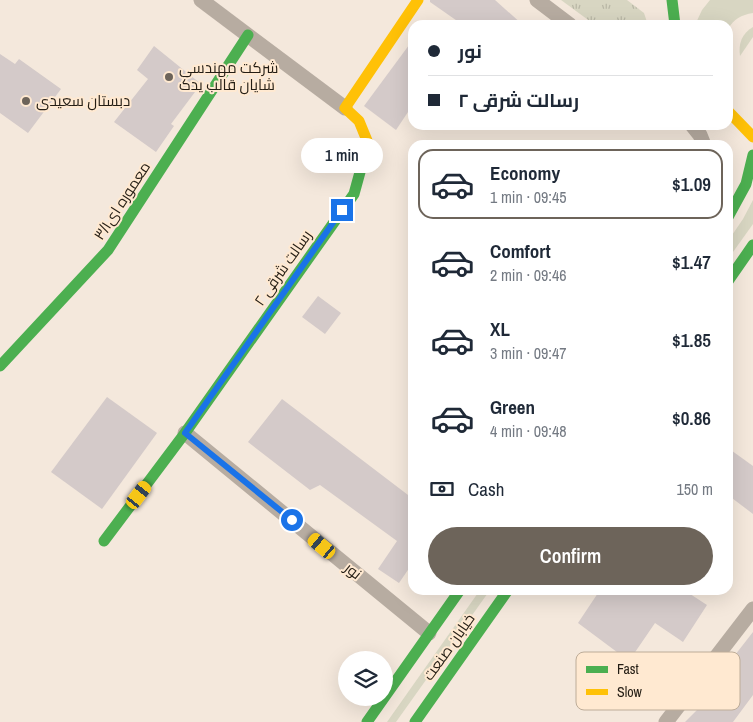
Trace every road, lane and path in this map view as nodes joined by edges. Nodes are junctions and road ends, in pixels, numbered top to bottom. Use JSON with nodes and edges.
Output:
{"nodes":[{"id":1,"x":201,"y":0,"type":"edge"},
{"id":2,"x":418,"y":0,"type":"edge"},
{"id":3,"x":536,"y":0,"type":"edge"},
{"id":4,"x":672,"y":0,"type":"edge"},
{"id":5,"x":563,"y":20,"type":"edge"},
{"id":6,"x":674,"y":20,"type":"edge"},
{"id":7,"x":248,"y":35,"type":"junction"},
{"id":8,"x":345,"y":108,"type":"junction"},
{"id":9,"x":733,"y":116,"type":"edge"},
{"id":10,"x":753,"y":137,"type":"edge"},
{"id":11,"x":753,"y":155,"type":"edge"},
{"id":12,"x":733,"y":208,"type":"edge"},
{"id":13,"x":753,"y":245,"type":"edge"},
{"id":14,"x":733,"y":274,"type":"edge"},
{"id":15,"x":0,"y":366,"type":"edge"},
{"id":16,"x":185,"y":433,"type":"junction"},
{"id":17,"x":104,"y":541,"type":"dead end"},
{"id":18,"x":456,"y":595,"type":"edge"},
{"id":19,"x":504,"y":595,"type":"edge"},
{"id":20,"x":753,"y":609,"type":"edge"},
{"id":21,"x":429,"y":633,"type":"junction"},
{"id":22,"x":720,"y":652,"type":"edge"},
{"id":23,"x":675,"y":710,"type":"edge"},
{"id":24,"x":367,"y":722,"type":"edge"},
{"id":25,"x":415,"y":722,"type":"edge"},
{"id":26,"x":666,"y":722,"type":"edge"}],
"edges":[{"from":1,"to":7,"type":"street"},
{"from":2,"to":8,"type":"street"},
{"from":3,"to":5,"type":"street"},
{"from":4,"to":6,"type":"street"},
{"from":7,"to":8,"type":"street"},
{"from":7,"to":15,"type":"street","name":"معموره ای۳/۱"},
{"from":8,"to":16,"type":"street","name":"رسالت شرقی ۲"},
{"from":9,"to":10,"type":"street"},
{"from":11,"to":12,"type":"street"},
{"from":13,"to":14,"type":"street"},
{"from":16,"to":17,"type":"street","name":"رسالت شرقی ۲"},
{"from":16,"to":21,"type":"street","name":"نور"},
{"from":18,"to":21,"type":"street","name":"خیابان صنعت"},
{"from":19,"to":25,"type":"street","name":"خیابان صنعت"},
{"from":20,"to":22,"type":"street"},
{"from":21,"to":24,"type":"street","name":"خیابان صنعت"},
{"from":23,"to":26,"type":"street"}]}
